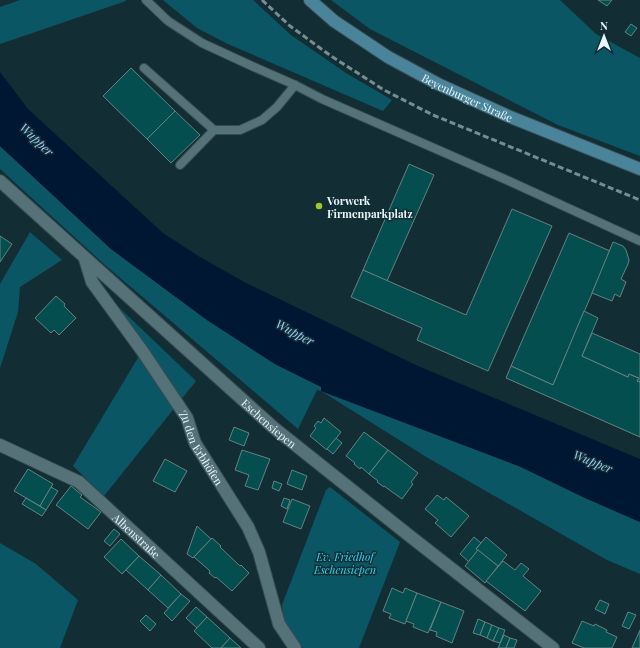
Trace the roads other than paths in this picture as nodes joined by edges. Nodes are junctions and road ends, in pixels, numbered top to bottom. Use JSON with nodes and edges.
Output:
{"nodes":[{"id":1,"x":146,"y":0,"type":"edge"},
{"id":2,"x":310,"y":0,"type":"edge"},
{"id":3,"x":144,"y":68,"type":"dead end"},
{"id":4,"x":295,"y":85,"type":"junction"},
{"id":5,"x":214,"y":130,"type":"junction"},
{"id":6,"x":180,"y":165,"type":"dead end"},
{"id":7,"x":640,"y":169,"type":"edge"},
{"id":8,"x":0,"y":181,"type":"edge"},
{"id":9,"x":640,"y":241,"type":"edge"},
{"id":10,"x":85,"y":258,"type":"junction"},
{"id":11,"x":0,"y":445,"type":"edge"},
{"id":12,"x":259,"y":648,"type":"edge"},
{"id":13,"x":295,"y":648,"type":"edge"},
{"id":14,"x":553,"y":648,"type":"edge"}],
"edges":[{"from":1,"to":4,"type":"lane"},
{"from":2,"to":7,"type":"main road","name":"Beyenburger Straße"},
{"from":3,"to":5,"type":"lane"},
{"from":4,"to":5,"type":"lane"},
{"from":4,"to":9,"type":"lane"},
{"from":5,"to":6,"type":"lane"},
{"from":8,"to":10,"type":"street","name":"Eschensiepen"},
{"from":10,"to":13,"type":"street","name":"Zu den Erbhöfen"},
{"from":10,"to":14,"type":"street","name":"Eschensiepen"},
{"from":11,"to":12,"type":"street","name":"Albenstraße"}]}
